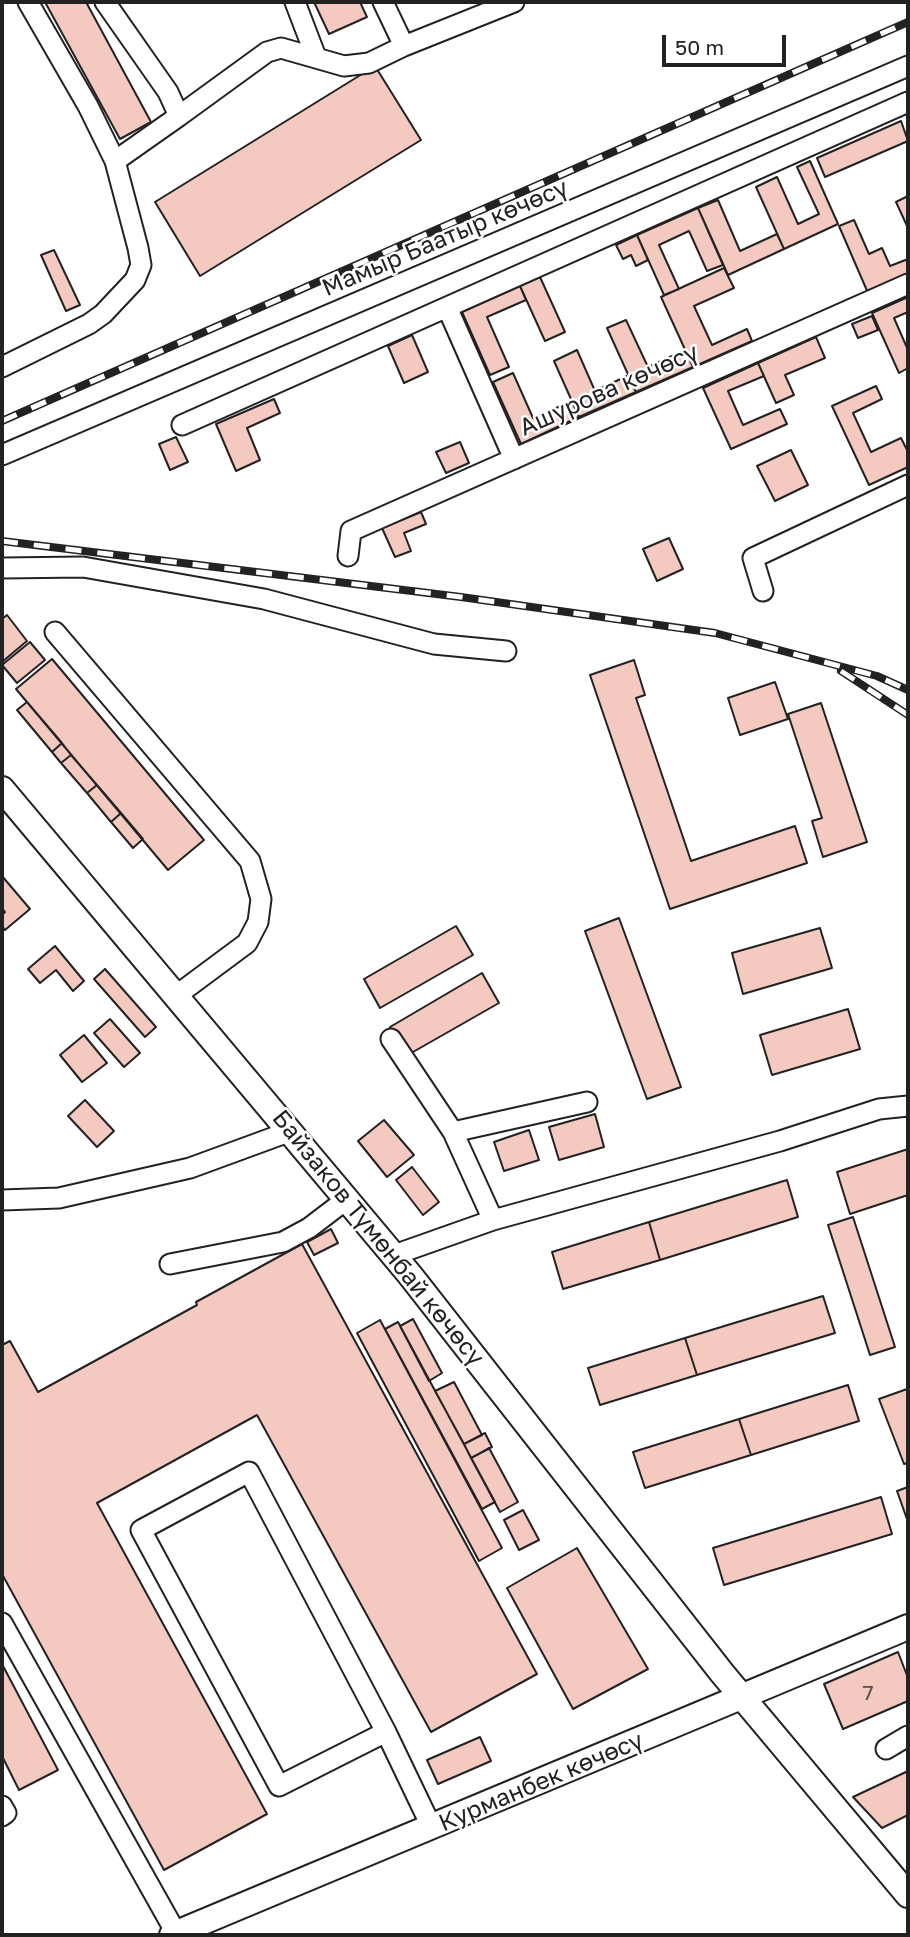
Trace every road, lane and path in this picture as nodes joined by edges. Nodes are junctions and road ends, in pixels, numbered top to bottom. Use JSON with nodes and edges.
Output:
{"nodes":[{"id":1,"x":28,"y":2,"type":"edge"},
{"id":2,"x":105,"y":2,"type":"edge"},
{"id":3,"x":295,"y":2,"type":"edge"},
{"id":4,"x":383,"y":2,"type":"edge"},
{"id":5,"x":514,"y":2,"type":"edge"},
{"id":6,"x":404,"y":46,"type":"junction"},
{"id":7,"x":316,"y":57,"type":"junction"},
{"id":8,"x":908,"y":66,"type":"edge"},
{"id":9,"x":908,"y":102,"type":"edge"},
{"id":10,"x":179,"y":116,"type":"junction"},
{"id":11,"x":115,"y":161,"type":"junction"},
{"id":12,"x":908,"y":284,"type":"edge"},
{"id":13,"x":447,"y":307,"type":"junction"},
{"id":14,"x":2,"y":367,"type":"edge"},
{"id":15,"x":181,"y":425,"type":"dead end"},
{"id":16,"x":2,"y":455,"type":"edge"},
{"id":17,"x":514,"y":459,"type":"junction"},
{"id":18,"x":908,"y":485,"type":"edge"},
{"id":19,"x":348,"y":556,"type":"dead end"},
{"id":20,"x":2,"y":568,"type":"edge"},
{"id":21,"x":763,"y":591,"type":"dead end"},
{"id":22,"x":55,"y":632,"type":"dead end"},
{"id":23,"x":506,"y":651,"type":"dead end"},
{"id":24,"x":2,"y":789,"type":"edge"},
{"id":25,"x":177,"y":995,"type":"junction"},
{"id":26,"x":391,"y":1039,"type":"dead end"},
{"id":27,"x":587,"y":1102,"type":"dead end"},
{"id":28,"x":908,"y":1106,"type":"edge"},
{"id":29,"x":291,"y":1130,"type":"junction"},
{"id":30,"x":453,"y":1132,"type":"junction"},
{"id":31,"x":347,"y":1199,"type":"junction"},
{"id":32,"x":2,"y":1200,"type":"edge"},
{"id":33,"x":493,"y":1220,"type":"junction"},
{"id":34,"x":394,"y":1255,"type":"junction"},
{"id":35,"x":170,"y":1264,"type":"dead end"},
{"id":36,"x":2,"y":1623,"type":"edge"},
{"id":37,"x":908,"y":1627,"type":"edge"},
{"id":38,"x":743,"y":1698,"type":"junction"},
{"id":39,"x":386,"y":1732,"type":"junction"},
{"id":40,"x":908,"y":1736,"type":"edge"},
{"id":41,"x":886,"y":1749,"type":"dead end"},
{"id":42,"x":2,"y":1806,"type":"edge"},
{"id":43,"x":2,"y":1815,"type":"edge"},
{"id":44,"x":432,"y":1828,"type":"junction"},
{"id":45,"x":904,"y":1881,"type":"edge"},
{"id":46,"x":174,"y":1934,"type":"edge"}],
"edges":[{"from":1,"to":11,"type":"street"},
{"from":2,"to":10,"type":"street"},
{"from":3,"to":7,"type":"street"},
{"from":4,"to":6,"type":"street"},
{"from":5,"to":6,"type":"street"},
{"from":6,"to":7,"type":"street"},
{"from":7,"to":10,"type":"street"},
{"from":8,"to":16,"type":"street","name":"Мамыр Баатыр көчөсү"},
{"from":9,"to":13,"type":"street"},
{"from":10,"to":11,"type":"street"},
{"from":11,"to":14,"type":"street"},
{"from":12,"to":17,"type":"street","name":"Ашурова көчөсү"},
{"from":13,"to":15,"type":"street"},
{"from":13,"to":17,"type":"street"},
{"from":17,"to":19,"type":"street","name":"Ашурова көчөсү"},
{"from":18,"to":21,"type":"street"},
{"from":20,"to":23,"type":"street"},
{"from":22,"to":25,"type":"street"},
{"from":24,"to":25,"type":"main road","name":"Байзаков Түмөнбай көчөсү"},
{"from":25,"to":29,"type":"main road","name":"Байзаков Түмөнбай көчөсү"},
{"from":26,"to":30,"type":"street"},
{"from":27,"to":30,"type":"street"},
{"from":28,"to":33,"type":"street"},
{"from":29,"to":31,"type":"main road","name":"Байзаков Түмөнбай көчөсү"},
{"from":29,"to":32,"type":"street"},
{"from":30,"to":33,"type":"street"},
{"from":31,"to":34,"type":"main road","name":"Байзаков Түмөнбай көчөсү"},
{"from":31,"to":35,"type":"street"},
{"from":33,"to":34,"type":"street"},
{"from":34,"to":38,"type":"main road","name":"Байзаков Түмөнбай көчөсү"},
{"from":36,"to":46,"type":"street"},
{"from":37,"to":38,"type":"main road","name":"Курманбек көчөсү"},
{"from":38,"to":44,"type":"main road","name":"Курманбек көчөсү"},
{"from":38,"to":45,"type":"main road","name":"Байзаков Түмөнбай көчөсү"},
{"from":39,"to":39,"type":"street"},
{"from":39,"to":44,"type":"street"},
{"from":40,"to":41,"type":"street"},
{"from":42,"to":43,"type":"street"},
{"from":44,"to":46,"type":"main road","name":"Курманбек көчөсү"}]}
